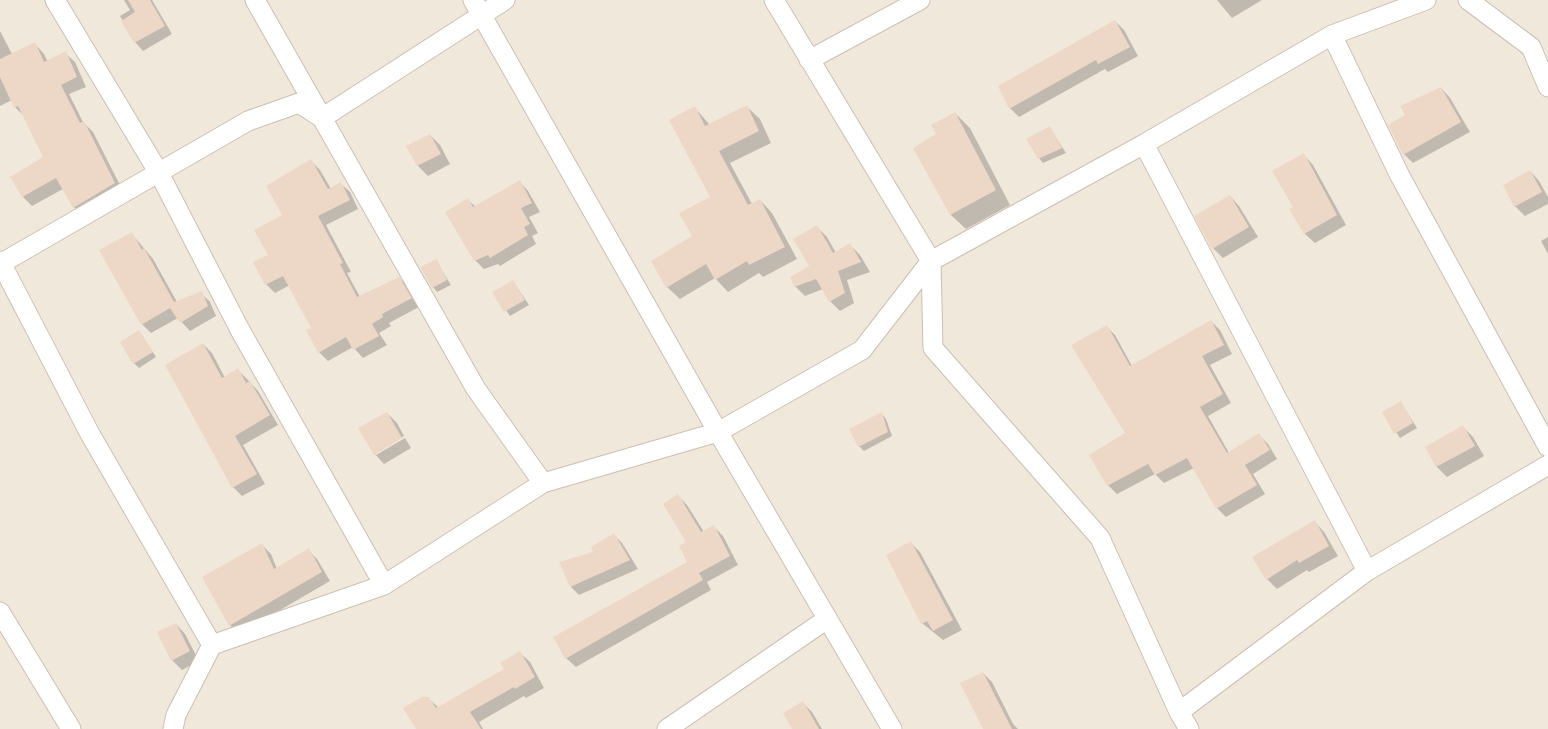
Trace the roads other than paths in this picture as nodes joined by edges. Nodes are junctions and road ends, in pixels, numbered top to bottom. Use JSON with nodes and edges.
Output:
{"nodes":[{"id":1,"x":55,"y":0,"type":"edge"},
{"id":2,"x":255,"y":0,"type":"edge"},
{"id":3,"x":506,"y":0,"type":"edge"},
{"id":4,"x":774,"y":0,"type":"edge"},
{"id":5,"x":920,"y":0,"type":"edge"},
{"id":6,"x":1426,"y":0,"type":"edge"},
{"id":7,"x":1468,"y":0,"type":"edge"},
{"id":8,"x":477,"y":7,"type":"edge"},
{"id":9,"x":1332,"y":35,"type":"junction"},
{"id":10,"x":809,"y":60,"type":"junction"},
{"id":11,"x":1548,"y":87,"type":"edge"},
{"id":12,"x":322,"y":118,"type":"junction"},
{"id":13,"x":1144,"y":144,"type":"junction"},
{"id":14,"x":159,"y":174,"type":"junction"},
{"id":15,"x":931,"y":261,"type":"junction"},
{"id":16,"x":1,"y":263,"type":"edge"},
{"id":17,"x":718,"y":432,"type":"junction"},
{"id":18,"x":1548,"y":448,"type":"edge"},
{"id":19,"x":1548,"y":465,"type":"edge"},
{"id":20,"x":543,"y":483,"type":"junction"},
{"id":21,"x":1367,"y":571,"type":"junction"},
{"id":22,"x":384,"y":585,"type":"junction"},
{"id":23,"x":0,"y":612,"type":"edge"},
{"id":24,"x":827,"y":619,"type":"junction"},
{"id":25,"x":212,"y":645,"type":"junction"},
{"id":26,"x":1179,"y":712,"type":"junction"},
{"id":27,"x":71,"y":729,"type":"edge"},
{"id":28,"x":173,"y":729,"type":"edge"},
{"id":29,"x":667,"y":729,"type":"edge"},
{"id":30,"x":892,"y":729,"type":"edge"},
{"id":31,"x":1189,"y":729,"type":"edge"}],
"edges":[{"from":1,"to":14,"type":"street"},
{"from":2,"to":12,"type":"street"},
{"from":3,"to":8,"type":"street"},
{"from":4,"to":10,"type":"street"},
{"from":5,"to":10,"type":"street"},
{"from":6,"to":9,"type":"street"},
{"from":7,"to":11,"type":"street"},
{"from":8,"to":12,"type":"street"},
{"from":8,"to":17,"type":"street"},
{"from":9,"to":13,"type":"street"},
{"from":9,"to":18,"type":"street"},
{"from":10,"to":15,"type":"street"},
{"from":12,"to":14,"type":"street"},
{"from":12,"to":20,"type":"street"},
{"from":13,"to":15,"type":"street"},
{"from":13,"to":21,"type":"street"},
{"from":14,"to":16,"type":"street"},
{"from":14,"to":22,"type":"street"},
{"from":15,"to":17,"type":"street"},
{"from":15,"to":26,"type":"street"},
{"from":16,"to":25,"type":"street"},
{"from":17,"to":20,"type":"street"},
{"from":17,"to":24,"type":"street"},
{"from":19,"to":21,"type":"street"},
{"from":20,"to":22,"type":"street"},
{"from":21,"to":26,"type":"street"},
{"from":22,"to":25,"type":"street"},
{"from":23,"to":27,"type":"street"},
{"from":24,"to":29,"type":"street"},
{"from":24,"to":30,"type":"street"},
{"from":25,"to":28,"type":"street"},
{"from":26,"to":31,"type":"street"}]}
